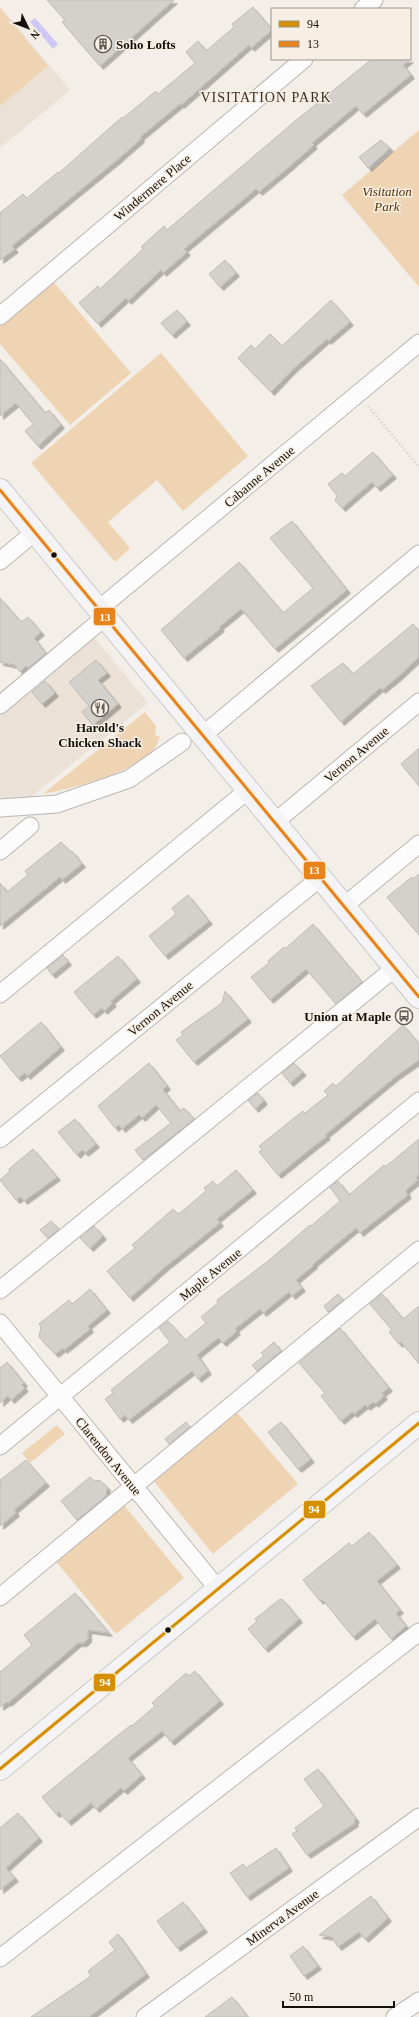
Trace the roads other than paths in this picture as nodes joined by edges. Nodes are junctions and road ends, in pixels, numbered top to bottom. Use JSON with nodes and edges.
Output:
{"nodes":[{"id":1,"x":374,"y":0,"type":"edge"},
{"id":2,"x":364,"y":8,"type":"edge"},
{"id":3,"x":303,"y":60,"type":"edge"},
{"id":4,"x":0,"y":316,"type":"edge"},
{"id":5,"x":419,"y":343,"type":"edge"},
{"id":6,"x":0,"y":490,"type":"edge"},
{"id":7,"x":35,"y":532,"type":"junction"},
{"id":8,"x":419,"y":554,"type":"edge"},
{"id":9,"x":0,"y":561,"type":"edge"},
{"id":10,"x":102,"y":613,"type":"junction"},
{"id":11,"x":419,"y":702,"type":"edge"},
{"id":12,"x":0,"y":705,"type":"edge"},
{"id":13,"x":203,"y":735,"type":"junction"},
{"id":14,"x":182,"y":742,"type":"dead end"},
{"id":15,"x":248,"y":790,"type":"junction"},
{"id":16,"x":0,"y":808,"type":"edge"},
{"id":17,"x":275,"y":822,"type":"junction"},
{"id":18,"x":30,"y":826,"type":"dead end"},
{"id":19,"x":419,"y":844,"type":"edge"},
{"id":20,"x":0,"y":851,"type":"edge"},
{"id":21,"x":320,"y":878,"type":"junction"},
{"id":22,"x":344,"y":906,"type":"junction"},
{"id":23,"x":395,"y":968,"type":"junction"},
{"id":24,"x":0,"y":994,"type":"edge"},
{"id":25,"x":419,"y":997,"type":"edge"},
{"id":26,"x":419,"y":1101,"type":"edge"},
{"id":27,"x":0,"y":1139,"type":"edge"},
{"id":28,"x":419,"y":1250,"type":"edge"},
{"id":29,"x":0,"y":1290,"type":"edge"},
{"id":30,"x":0,"y":1323,"type":"edge"},
{"id":31,"x":61,"y":1396,"type":"junction"},
{"id":32,"x":419,"y":1423,"type":"edge"},
{"id":33,"x":0,"y":1446,"type":"edge"},
{"id":34,"x":134,"y":1487,"type":"junction"},
{"id":35,"x":218,"y":1589,"type":"junction"},
{"id":36,"x":0,"y":1597,"type":"edge"},
{"id":37,"x":419,"y":1632,"type":"edge"},
{"id":38,"x":0,"y":1768,"type":"edge"},
{"id":39,"x":419,"y":1817,"type":"edge"},
{"id":40,"x":0,"y":1958,"type":"edge"},
{"id":41,"x":419,"y":2001,"type":"edge"},
{"id":42,"x":145,"y":2017,"type":"edge"},
{"id":43,"x":396,"y":2017,"type":"edge"}],
"edges":[{"from":1,"to":2,"type":"street"},
{"from":3,"to":4,"type":"street","name":"Windermere Place"},
{"from":5,"to":10,"type":"street","name":"Cabanne Avenue"},
{"from":6,"to":7,"type":"main road"},
{"from":7,"to":9,"type":"street"},
{"from":7,"to":10,"type":"main road"},
{"from":8,"to":13,"type":"street"},
{"from":10,"to":12,"type":"street","name":"Cabanne Avenue"},
{"from":10,"to":13,"type":"main road"},
{"from":11,"to":17,"type":"street","name":"Vernon Avenue"},
{"from":13,"to":15,"type":"main road"},
{"from":14,"to":16,"type":"street"},
{"from":15,"to":17,"type":"main road"},
{"from":15,"to":24,"type":"street"},
{"from":17,"to":21,"type":"main road"},
{"from":18,"to":20,"type":"street"},
{"from":19,"to":22,"type":"street"},
{"from":21,"to":22,"type":"main road"},
{"from":21,"to":27,"type":"street","name":"Vernon Avenue"},
{"from":22,"to":23,"type":"main road"},
{"from":23,"to":25,"type":"main road"},
{"from":23,"to":29,"type":"street"},
{"from":26,"to":31,"type":"street","name":"Maple Avenue"},
{"from":28,"to":34,"type":"street"},
{"from":30,"to":31,"type":"street","name":"Clarendon Avenue"},
{"from":31,"to":33,"type":"street","name":"Maple Avenue"},
{"from":31,"to":34,"type":"street","name":"Clarendon Avenue"},
{"from":32,"to":35,"type":"main road"},
{"from":34,"to":35,"type":"street","name":"Clarendon Avenue"},
{"from":34,"to":36,"type":"street"},
{"from":35,"to":38,"type":"main road"},
{"from":37,"to":40,"type":"street"},
{"from":39,"to":42,"type":"street","name":"Minerva Avenue"},
{"from":41,"to":43,"type":"street"}]}
